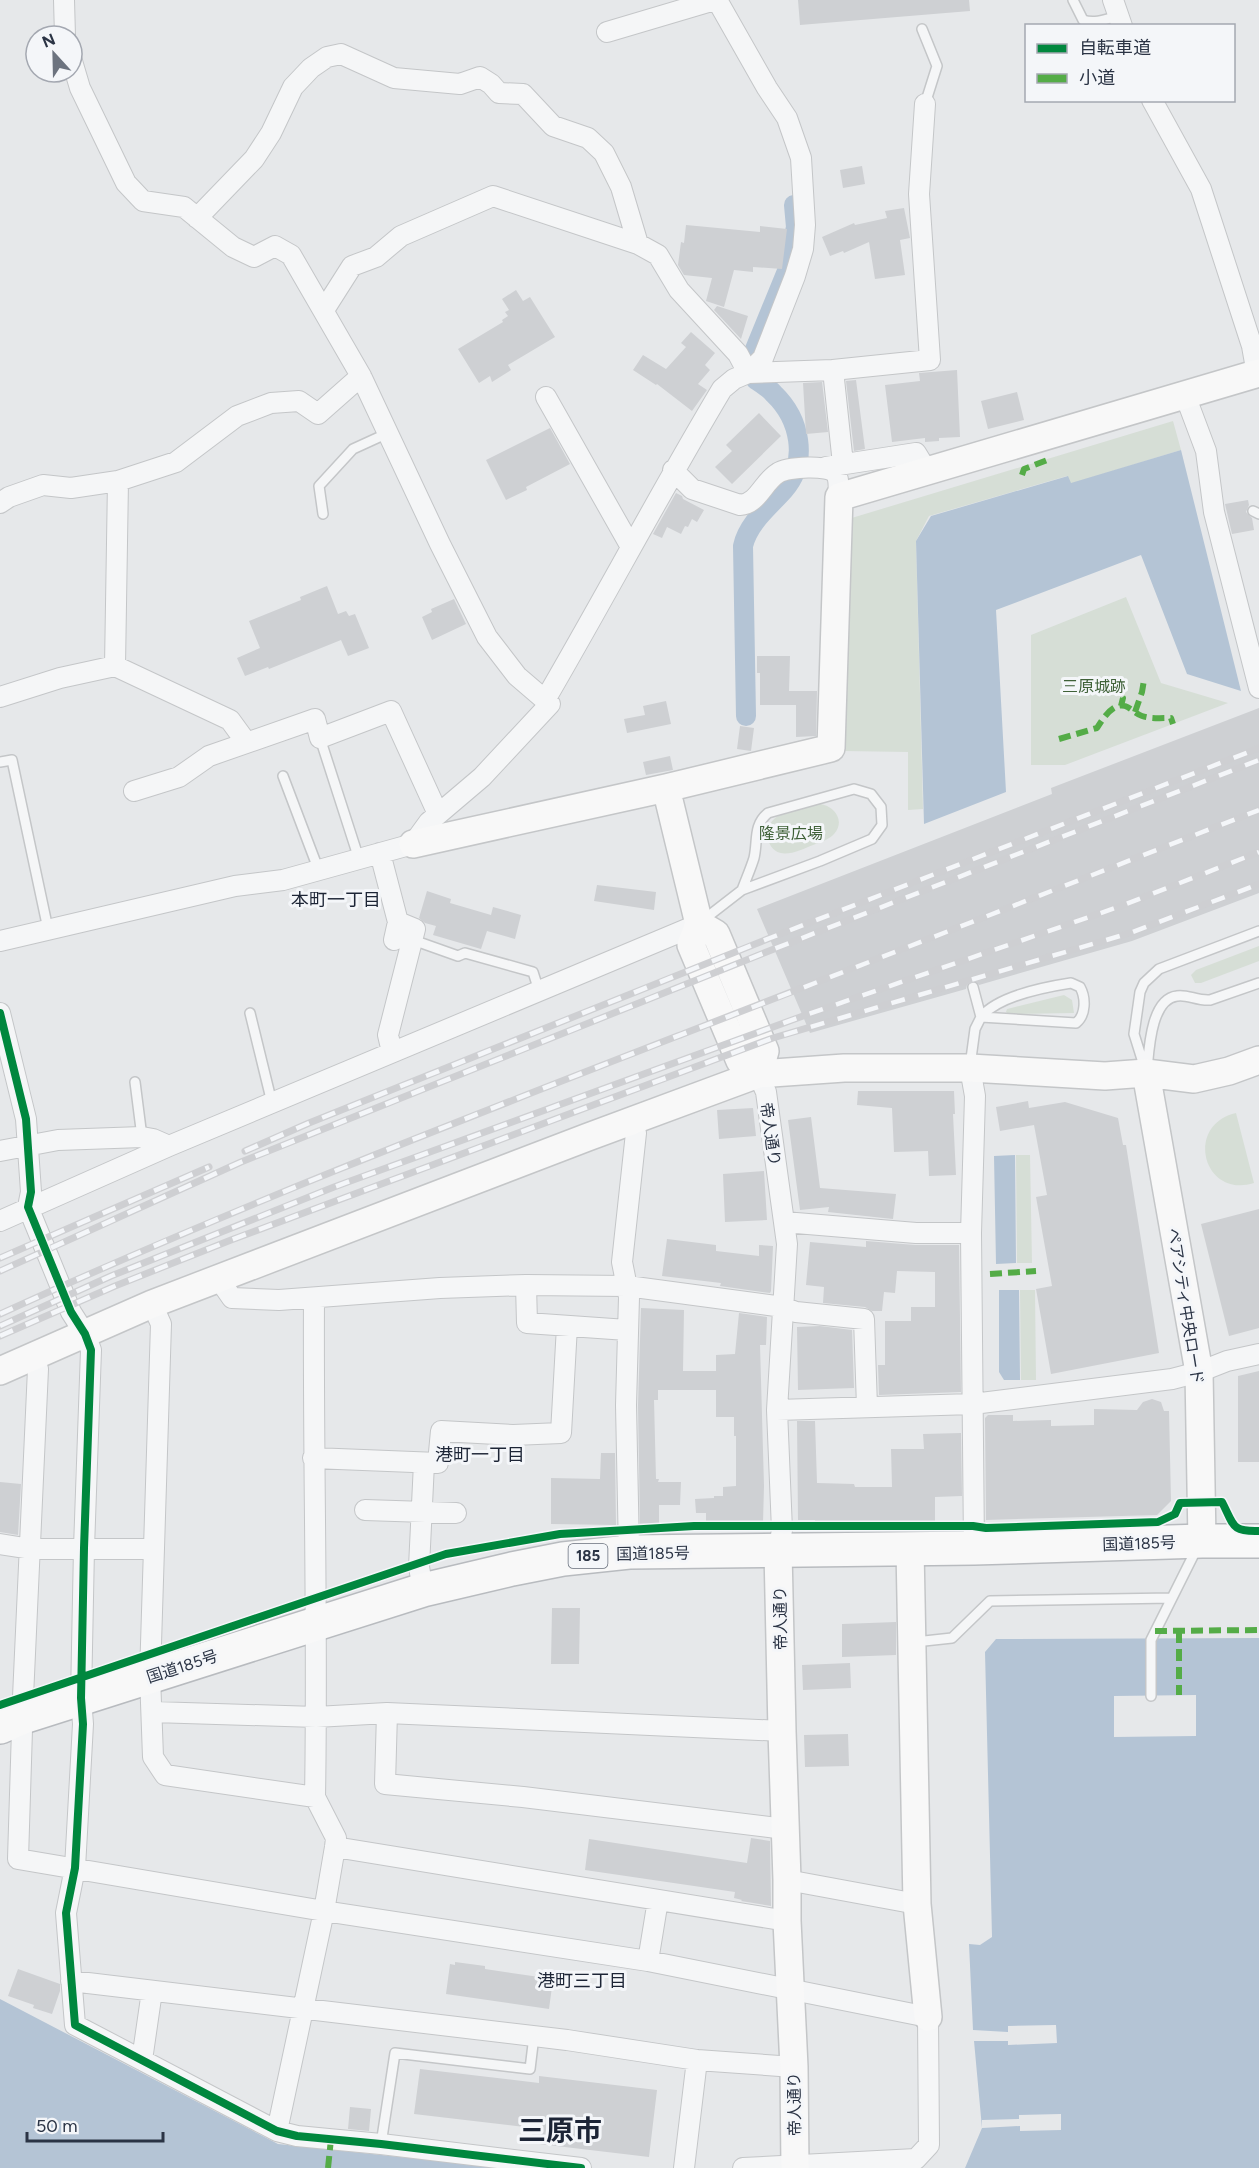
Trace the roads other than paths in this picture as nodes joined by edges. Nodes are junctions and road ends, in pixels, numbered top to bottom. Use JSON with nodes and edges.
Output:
{"nodes":[{"id":1,"x":64,"y":0,"type":"edge"},
{"id":2,"x":716,"y":0,"type":"edge"},
{"id":3,"x":1073,"y":0,"type":"edge"},
{"id":4,"x":1118,"y":14,"type":"edge"},
{"id":5,"x":65,"y":24,"type":"edge"},
{"id":6,"x":922,"y":29,"type":"dead end"},
{"id":7,"x":607,"y":32,"type":"dead end"},
{"id":8,"x":79,"y":84,"type":"edge"},
{"id":9,"x":1153,"y":102,"type":"edge"},
{"id":10,"x":925,"y":104,"type":"joint"},
{"id":11,"x":197,"y":218,"type":"junction"},
{"id":12,"x":638,"y":244,"type":"junction"},
{"id":13,"x":324,"y":310,"type":"junction"},
{"id":14,"x":833,"y":370,"type":"junction"},
{"id":15,"x":748,"y":373,"type":"junction"},
{"id":16,"x":1258,"y":374,"type":"edge"},
{"id":17,"x":361,"y":376,"type":"junction"},
{"id":18,"x":1185,"y":395,"type":"junction"},
{"id":19,"x":546,"y":397,"type":"dead end"},
{"id":20,"x":388,"y":433,"type":"junction"},
{"id":21,"x":834,"y":466,"type":"junction"},
{"id":22,"x":673,"y":470,"type":"junction"},
{"id":23,"x":927,"y":471,"type":"junction"},
{"id":24,"x":118,"y":481,"type":"junction"},
{"id":25,"x":838,"y":497,"type":"junction"},
{"id":26,"x":0,"y":503,"type":"edge"},
{"id":27,"x":323,"y":514,"type":"dead end"},
{"id":28,"x":631,"y":547,"type":"junction"},
{"id":29,"x":115,"y":666,"type":"junction"},
{"id":30,"x":1259,"y":688,"type":"edge"},
{"id":31,"x":0,"y":697,"type":"edge"},
{"id":32,"x":545,"y":700,"type":"junction"},
{"id":33,"x":320,"y":738,"type":"junction"},
{"id":34,"x":246,"y":742,"type":"junction"},
{"id":35,"x":0,"y":762,"type":"edge"},
{"id":36,"x":283,"y":776,"type":"dead end"},
{"id":37,"x":666,"y":788,"type":"junction"},
{"id":38,"x":134,"y":791,"type":"dead end"},
{"id":39,"x":438,"y":814,"type":"junction"},
{"id":40,"x":413,"y":844,"type":"junction"},
{"id":41,"x":380,"y":853,"type":"junction"},
{"id":42,"x":359,"y":859,"type":"junction"},
{"id":43,"x":319,"y":871,"type":"junction"},
{"id":44,"x":742,"y":890,"type":"junction"},
{"id":45,"x":699,"y":924,"type":"junction"},
{"id":46,"x":48,"y":930,"type":"junction"},
{"id":47,"x":1259,"y":931,"type":"edge"},
{"id":48,"x":402,"y":934,"type":"junction"},
{"id":49,"x":0,"y":941,"type":"edge"},
{"id":50,"x":1259,"y":983,"type":"edge"},
{"id":51,"x":973,"y":987,"type":"dead end"},
{"id":52,"x":539,"y":991,"type":"junction"},
{"id":53,"x":0,"y":1012,"type":"edge"},
{"id":54,"x":250,"y":1013,"type":"dead end"},
{"id":55,"x":981,"y":1017,"type":"junction"},
{"id":56,"x":392,"y":1052,"type":"junction"},
{"id":57,"x":1259,"y":1060,"type":"edge"},
{"id":58,"x":970,"y":1068,"type":"junction"},
{"id":59,"x":1146,"y":1073,"type":"junction"},
{"id":60,"x":758,"y":1074,"type":"junction"},
{"id":61,"x":135,"y":1082,"type":"dead end"},
{"id":62,"x":272,"y":1103,"type":"junction"},
{"id":63,"x":631,"y":1121,"type":"junction"},
{"id":64,"x":142,"y":1137,"type":"junction"},
{"id":65,"x":27,"y":1144,"type":"junction"},
{"id":66,"x":170,"y":1146,"type":"junction"},
{"id":67,"x":0,"y":1151,"type":"edge"},
{"id":68,"x":28,"y":1207,"type":"junction"},
{"id":69,"x":0,"y":1221,"type":"edge"},
{"id":70,"x":784,"y":1222,"type":"junction"},
{"id":71,"x":971,"y":1233,"type":"junction"},
{"id":72,"x":218,"y":1278,"type":"junction"},
{"id":73,"x":526,"y":1285,"type":"junction"},
{"id":74,"x":627,"y":1286,"type":"junction"},
{"id":75,"x":314,"y":1298,"type":"junction"},
{"id":76,"x":152,"y":1304,"type":"junction"},
{"id":77,"x":783,"y":1307,"type":"junction"},
{"id":78,"x":567,"y":1326,"type":"junction"},
{"id":79,"x":627,"y":1330,"type":"junction"},
{"id":80,"x":85,"y":1334,"type":"junction"},
{"id":81,"x":1259,"y":1354,"type":"edge"},
{"id":82,"x":33,"y":1356,"type":"junction"},
{"id":83,"x":0,"y":1371,"type":"edge"},
{"id":84,"x":1199,"y":1372,"type":"junction"},
{"id":85,"x":973,"y":1404,"type":"junction"},
{"id":86,"x":867,"y":1407,"type":"junction"},
{"id":87,"x":777,"y":1410,"type":"junction"},
{"id":88,"x":313,"y":1458,"type":"junction"},
{"id":89,"x":424,"y":1463,"type":"junction"},
{"id":90,"x":365,"y":1510,"type":"dead end"},
{"id":91,"x":422,"y":1511,"type":"junction"},
{"id":92,"x":456,"y":1513,"type":"dead end"},
{"id":93,"x":1202,"y":1541,"type":"junction"},
{"id":94,"x":1259,"y":1541,"type":"edge"},
{"id":95,"x":0,"y":1544,"type":"edge"},
{"id":96,"x":84,"y":1548,"type":"junction"},
{"id":97,"x":974,"y":1548,"type":"junction"},
{"id":98,"x":31,"y":1549,"type":"junction"},
{"id":99,"x":153,"y":1549,"type":"junction"},
{"id":100,"x":910,"y":1549,"type":"junction"},
{"id":101,"x":778,"y":1551,"type":"junction"},
{"id":102,"x":629,"y":1552,"type":"junction"},
{"id":103,"x":423,"y":1590,"type":"junction"},
{"id":104,"x":1172,"y":1598,"type":"junction"},
{"id":105,"x":316,"y":1623,"type":"junction"},
{"id":106,"x":912,"y":1642,"type":"junction"},
{"id":107,"x":150,"y":1676,"type":"junction"},
{"id":108,"x":1151,"y":1695,"type":"dead end"},
{"id":109,"x":81,"y":1698,"type":"junction"},
{"id":110,"x":153,"y":1712,"type":"junction"},
{"id":111,"x":387,"y":1713,"type":"junction"},
{"id":112,"x":316,"y":1717,"type":"junction"},
{"id":113,"x":12,"y":1722,"type":"edge"},
{"id":114,"x":782,"y":1731,"type":"junction"},
{"id":115,"x":315,"y":1797,"type":"junction"},
{"id":116,"x":785,"y":1829,"type":"junction"},
{"id":117,"x":335,"y":1847,"type":"junction"},
{"id":118,"x":75,"y":1868,"type":"junction"},
{"id":119,"x":788,"y":1880,"type":"junction"},
{"id":120,"x":658,"y":1900,"type":"junction"},
{"id":121,"x":917,"y":1904,"type":"junction"},
{"id":122,"x":324,"y":1911,"type":"junction"},
{"id":123,"x":787,"y":1921,"type":"junction"},
{"id":124,"x":648,"y":1962,"type":"junction"},
{"id":125,"x":71,"y":1981,"type":"junction"},
{"id":126,"x":790,"y":1989,"type":"junction"},
{"id":127,"x":152,"y":1991,"type":"junction"},
{"id":128,"x":303,"y":2009,"type":"junction"},
{"id":129,"x":928,"y":2016,"type":"junction"},
{"id":130,"x":534,"y":2036,"type":"junction"},
{"id":131,"x":142,"y":2060,"type":"junction"},
{"id":132,"x":697,"y":2060,"type":"junction"},
{"id":133,"x":794,"y":2067,"type":"junction"},
{"id":134,"x":277,"y":2131,"type":"junction"},
{"id":135,"x":381,"y":2144,"type":"junction"},
{"id":136,"x":795,"y":2167,"type":"edge"},
{"id":137,"x":581,"y":2168,"type":"edge"},
{"id":138,"x":684,"y":2168,"type":"edge"},
{"id":139,"x":743,"y":2168,"type":"edge"}],
"edges":[{"from":1,"to":5,"type":"street"},
{"from":2,"to":7,"type":"street"},
{"from":2,"to":15,"type":"street"},
{"from":3,"to":4,"type":"lane"},
{"from":6,"to":10,"type":"lane"},
{"from":8,"to":11,"type":"street"},
{"from":9,"to":16,"type":"street"},
{"from":10,"to":14,"type":"street"},
{"from":11,"to":12,"type":"street"},
{"from":11,"to":13,"type":"street"},
{"from":12,"to":13,"type":"street"},
{"from":12,"to":15,"type":"street"},
{"from":13,"to":17,"type":"street"},
{"from":14,"to":15,"type":"street"},
{"from":14,"to":21,"type":"street"},
{"from":15,"to":22,"type":"street"},
{"from":16,"to":18,"type":"street"},
{"from":17,"to":20,"type":"street"},
{"from":17,"to":24,"type":"street"},
{"from":18,"to":23,"type":"street"},
{"from":18,"to":30,"type":"street"},
{"from":19,"to":28,"type":"street"},
{"from":20,"to":27,"type":"lane"},
{"from":20,"to":32,"type":"street"},
{"from":21,"to":22,"type":"street"},
{"from":21,"to":23,"type":"street"},
{"from":21,"to":25,"type":"street"},
{"from":22,"to":28,"type":"street"},
{"from":23,"to":25,"type":"street"},
{"from":24,"to":26,"type":"street"},
{"from":24,"to":29,"type":"street"},
{"from":25,"to":37,"type":"street"},
{"from":28,"to":32,"type":"street"},
{"from":29,"to":31,"type":"street"},
{"from":29,"to":34,"type":"street"},
{"from":32,"to":39,"type":"street"},
{"from":33,"to":34,"type":"street"},
{"from":33,"to":39,"type":"street"},
{"from":33,"to":42,"type":"lane"},
{"from":34,"to":38,"type":"street"},
{"from":35,"to":46,"type":"lane"},
{"from":36,"to":43,"type":"lane"},
{"from":37,"to":40,"type":"street"},
{"from":37,"to":45,"type":"street"},
{"from":39,"to":40,"type":"street"},
{"from":40,"to":41,"type":"street"},
{"from":41,"to":42,"type":"street"},
{"from":41,"to":48,"type":"street"},
{"from":42,"to":43,"type":"street"},
{"from":43,"to":46,"type":"street"},
{"from":44,"to":44,"type":"lane"},
{"from":44,"to":45,"type":"lane"},
{"from":45,"to":52,"type":"street"},
{"from":45,"to":60,"type":"street"},
{"from":46,"to":49,"type":"street"},
{"from":47,"to":59,"type":"lane"},
{"from":48,"to":52,"type":"lane"},
{"from":48,"to":56,"type":"street"},
{"from":50,"to":59,"type":"lane"},
{"from":51,"to":55,"type":"lane"},
{"from":52,"to":56,"type":"street"},
{"from":53,"to":65,"type":"street"},
{"from":54,"to":62,"type":"lane"},
{"from":55,"to":55,"type":"lane"},
{"from":55,"to":58,"type":"lane"},
{"from":56,"to":62,"type":"street"},
{"from":57,"to":59,"type":"street"},
{"from":58,"to":59,"type":"street"},
{"from":58,"to":60,"type":"street"},
{"from":58,"to":71,"type":"street"},
{"from":59,"to":84,"type":"street","name":"ペアシティ中央ロード"},
{"from":60,"to":63,"type":"street"},
{"from":60,"to":70,"type":"street","name":"帝人通り"},
{"from":61,"to":64,"type":"lane"},
{"from":62,"to":66,"type":"street"},
{"from":63,"to":72,"type":"street"},
{"from":63,"to":74,"type":"street"},
{"from":64,"to":65,"type":"street"},
{"from":64,"to":66,"type":"street"},
{"from":65,"to":67,"type":"street"},
{"from":65,"to":68,"type":"street"},
{"from":66,"to":68,"type":"street"},
{"from":68,"to":69,"type":"street"},
{"from":68,"to":80,"type":"street"},
{"from":70,"to":71,"type":"street"},
{"from":70,"to":77,"type":"street","name":"帝人通り"},
{"from":71,"to":85,"type":"street"},
{"from":72,"to":75,"type":"street"},
{"from":72,"to":76,"type":"street"},
{"from":73,"to":74,"type":"street"},
{"from":73,"to":75,"type":"street"},
{"from":73,"to":78,"type":"street"},
{"from":74,"to":77,"type":"street"},
{"from":74,"to":79,"type":"street"},
{"from":75,"to":88,"type":"street"},
{"from":76,"to":80,"type":"street"},
{"from":76,"to":99,"type":"street"},
{"from":77,"to":86,"type":"street"},
{"from":77,"to":87,"type":"street","name":"帝人通り"},
{"from":78,"to":79,"type":"street"},
{"from":78,"to":89,"type":"street"},
{"from":79,"to":102,"type":"street"},
{"from":80,"to":82,"type":"street"},
{"from":80,"to":96,"type":"street"},
{"from":81,"to":84,"type":"street"},
{"from":82,"to":83,"type":"street"},
{"from":82,"to":98,"type":"street"},
{"from":84,"to":85,"type":"street"},
{"from":84,"to":93,"type":"street","name":"ペアシティ中央ロード"},
{"from":85,"to":86,"type":"street"},
{"from":85,"to":97,"type":"street"},
{"from":86,"to":87,"type":"street"},
{"from":87,"to":101,"type":"street","name":"帝人通り"},
{"from":88,"to":89,"type":"street"},
{"from":88,"to":105,"type":"street"},
{"from":89,"to":91,"type":"street"},
{"from":90,"to":91,"type":"street"},
{"from":91,"to":92,"type":"street"},
{"from":91,"to":103,"type":"street"},
{"from":93,"to":94,"type":"highway","name":"国道185号","number":"185"},
{"from":93,"to":97,"type":"highway","name":"国道185号","number":"185"},
{"from":93,"to":104,"type":"lane"},
{"from":95,"to":98,"type":"street"},
{"from":96,"to":98,"type":"street"},
{"from":96,"to":99,"type":"street"},
{"from":96,"to":109,"type":"street"},
{"from":97,"to":100,"type":"highway","name":"国道185号","number":"185"},
{"from":98,"to":113,"type":"street"},
{"from":99,"to":107,"type":"street"},
{"from":100,"to":101,"type":"highway","name":"国道185号","number":"185"},
{"from":100,"to":106,"type":"street"},
{"from":101,"to":102,"type":"highway","name":"国道185号","number":"185"},
{"from":101,"to":114,"type":"street","name":"帝人通り"},
{"from":102,"to":103,"type":"highway","name":"国道185号","number":"185"},
{"from":103,"to":105,"type":"highway","name":"国道185号","number":"185"},
{"from":104,"to":106,"type":"lane"},
{"from":104,"to":108,"type":"lane"},
{"from":105,"to":107,"type":"highway","name":"国道185号","number":"185"},
{"from":105,"to":112,"type":"street"},
{"from":106,"to":121,"type":"street"},
{"from":107,"to":109,"type":"highway","name":"国道185号","number":"185"},
{"from":107,"to":110,"type":"street"},
{"from":109,"to":113,"type":"highway","name":"国道185号","number":"185"},
{"from":109,"to":118,"type":"street"},
{"from":110,"to":112,"type":"street"},
{"from":110,"to":115,"type":"street"},
{"from":111,"to":112,"type":"street"},
{"from":111,"to":114,"type":"street"},
{"from":111,"to":116,"type":"street"},
{"from":112,"to":115,"type":"street"},
{"from":113,"to":118,"type":"street"},
{"from":114,"to":116,"type":"street","name":"帝人通り"},
{"from":115,"to":117,"type":"street"},
{"from":116,"to":119,"type":"street","name":"帝人通り"},
{"from":117,"to":120,"type":"street"},
{"from":117,"to":122,"type":"street"},
{"from":118,"to":122,"type":"street"},
{"from":118,"to":125,"type":"street"},
{"from":119,"to":121,"type":"street"},
{"from":119,"to":123,"type":"street","name":"帝人通り"},
{"from":120,"to":123,"type":"street"},
{"from":120,"to":124,"type":"street"},
{"from":121,"to":129,"type":"street"},
{"from":122,"to":124,"type":"street"},
{"from":122,"to":128,"type":"street"},
{"from":123,"to":126,"type":"street","name":"帝人通り"},
{"from":124,"to":126,"type":"street"},
{"from":125,"to":127,"type":"street"},
{"from":125,"to":131,"type":"street"},
{"from":126,"to":129,"type":"street"},
{"from":126,"to":133,"type":"street","name":"帝人通り"},
{"from":127,"to":128,"type":"street"},
{"from":127,"to":131,"type":"street"},
{"from":128,"to":130,"type":"street"},
{"from":128,"to":134,"type":"street"},
{"from":129,"to":136,"type":"street"},
{"from":130,"to":132,"type":"street"},
{"from":130,"to":135,"type":"lane"},
{"from":131,"to":134,"type":"street"},
{"from":132,"to":133,"type":"street"},
{"from":132,"to":138,"type":"street"},
{"from":133,"to":136,"type":"street","name":"帝人通り"},
{"from":134,"to":135,"type":"street"},
{"from":135,"to":137,"type":"street"},
{"from":136,"to":139,"type":"street"}]}
